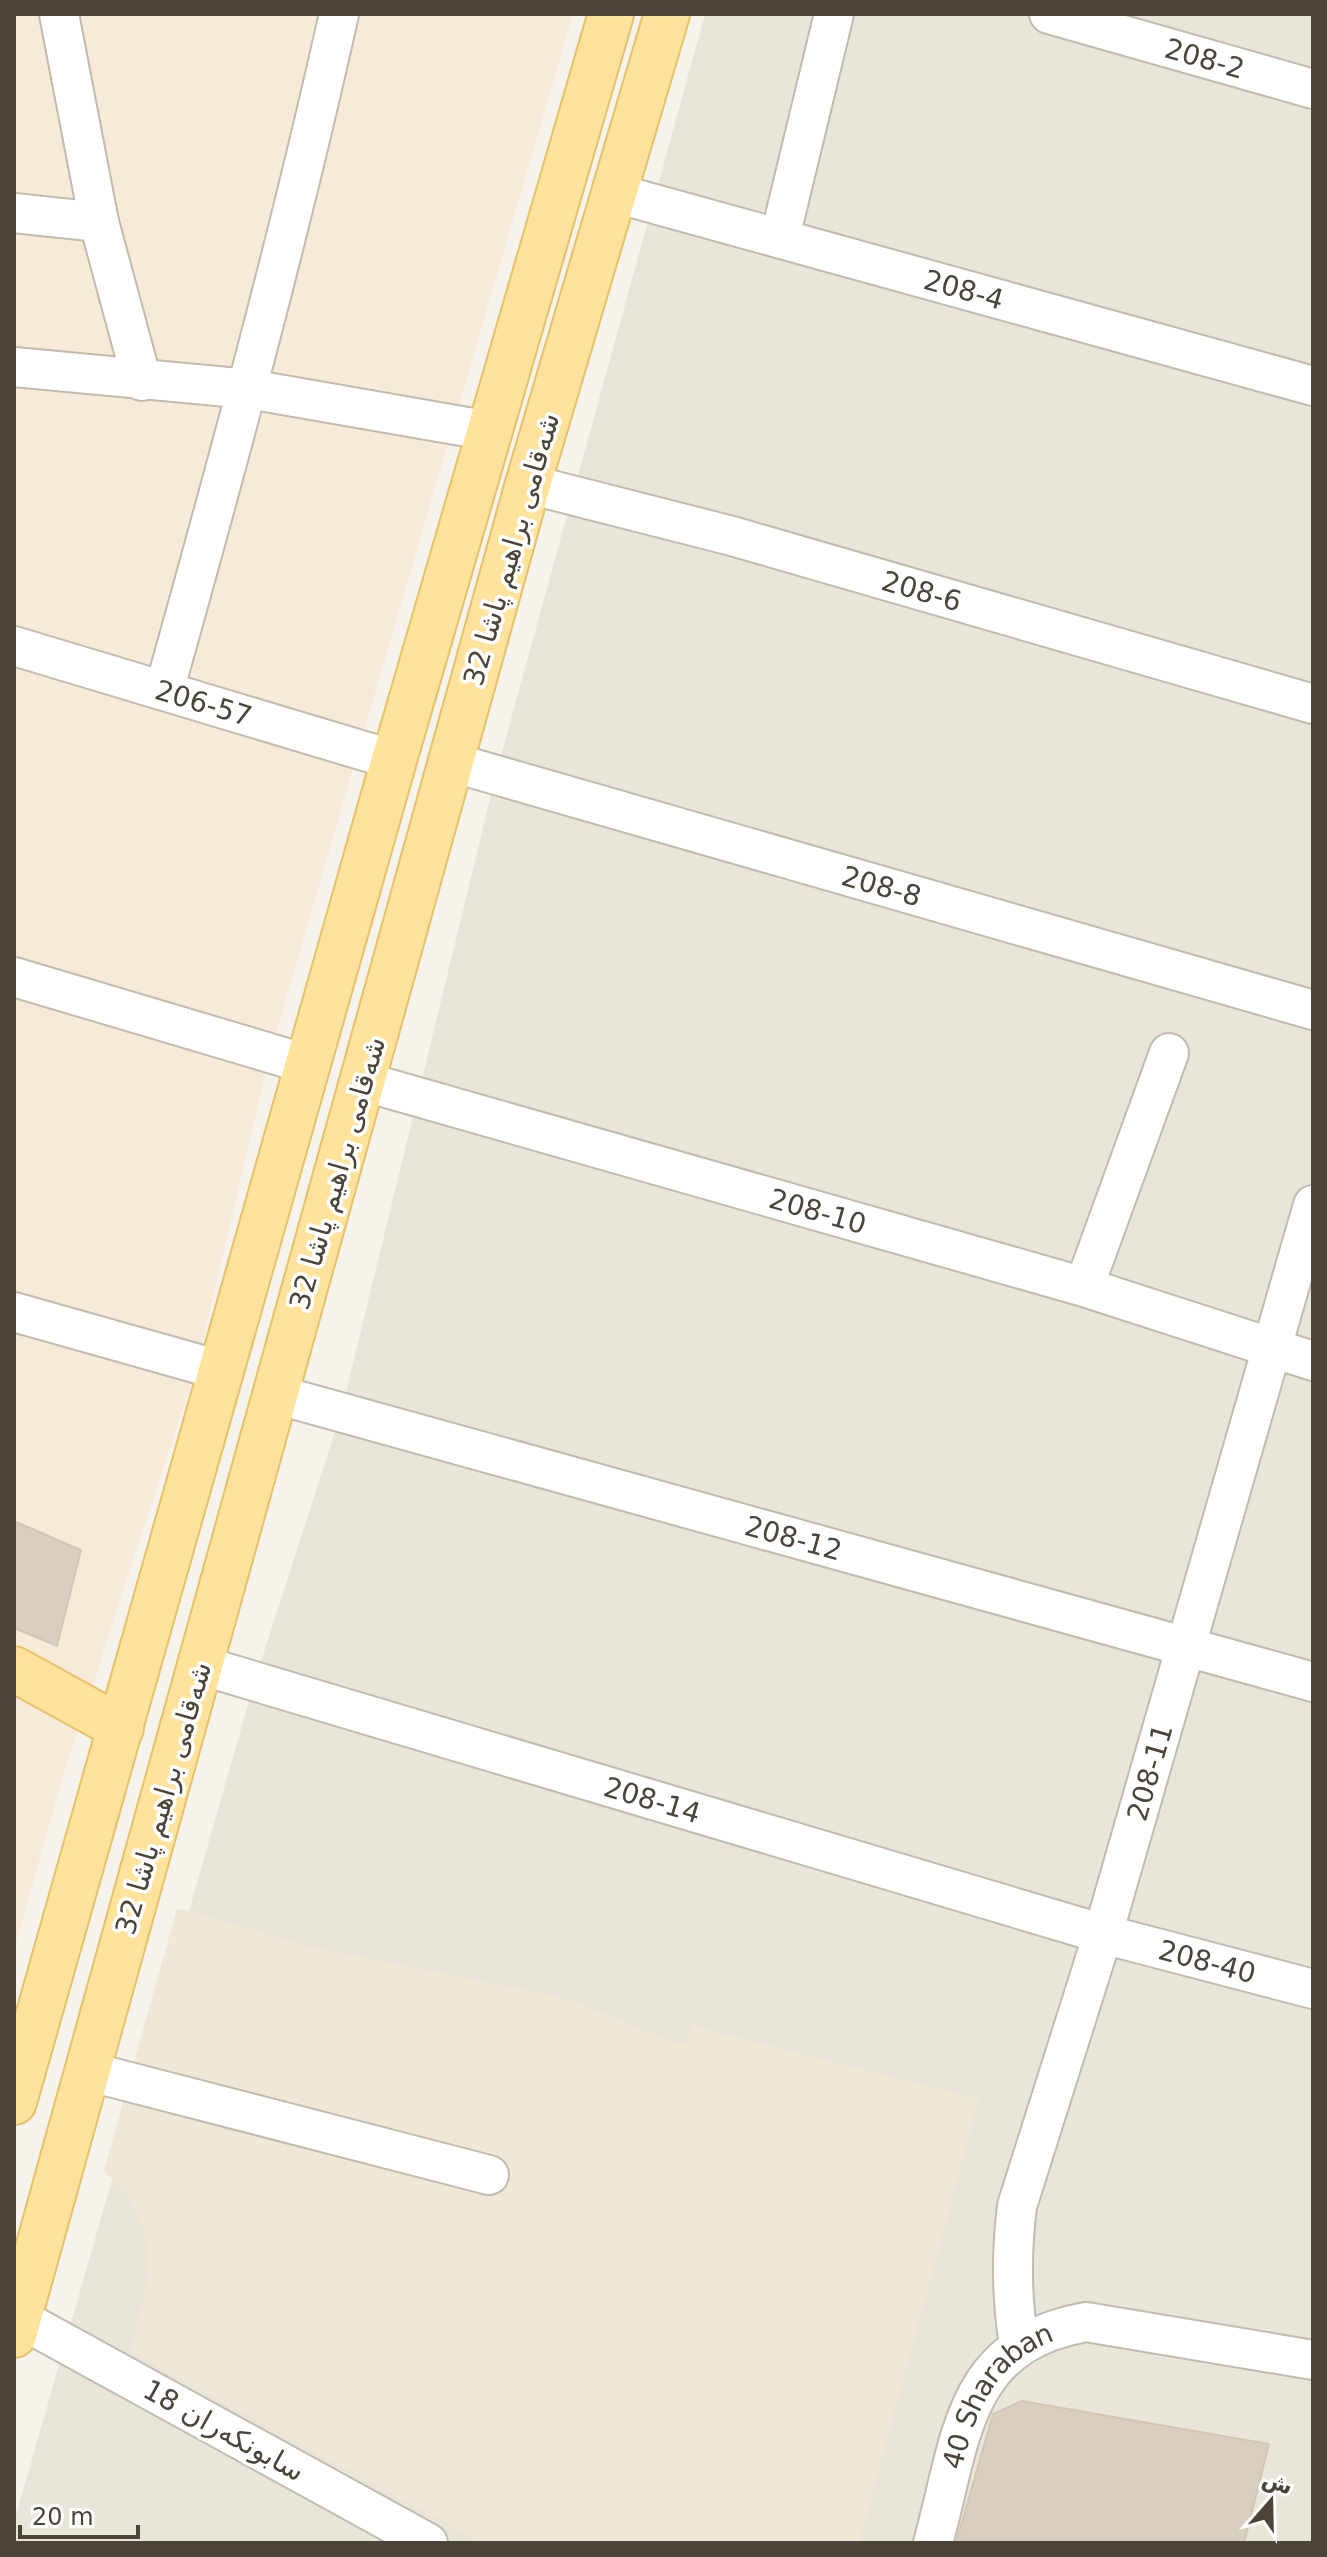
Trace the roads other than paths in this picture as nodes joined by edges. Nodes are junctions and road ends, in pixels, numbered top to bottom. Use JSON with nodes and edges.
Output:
{"nodes":[{"id":1,"x":59,"y":14,"type":"edge"},
{"id":2,"x":339,"y":14,"type":"edge"},
{"id":3,"x":611,"y":14,"type":"edge"},
{"id":4,"x":667,"y":14,"type":"edge"},
{"id":5,"x":834,"y":14,"type":"edge"},
{"id":6,"x":1049,"y":14,"type":"edge"},
{"id":7,"x":1313,"y":89,"type":"edge"},
{"id":8,"x":615,"y":193,"type":"junction"},
{"id":9,"x":14,"y":213,"type":"edge"},
{"id":10,"x":99,"y":222,"type":"junction"},
{"id":11,"x":780,"y":237,"type":"junction"},
{"id":12,"x":14,"y":367,"type":"edge"},
{"id":13,"x":142,"y":381,"type":"junction"},
{"id":14,"x":1313,"y":386,"type":"edge"},
{"id":15,"x":249,"y":389,"type":"junction"},
{"id":16,"x":490,"y":431,"type":"junction"},
{"id":17,"x":528,"y":484,"type":"junction"},
{"id":18,"x":14,"y":646,"type":"edge"},
{"id":19,"x":164,"y":691,"type":"junction"},
{"id":20,"x":1313,"y":704,"type":"edge"},
{"id":21,"x":394,"y":760,"type":"junction"},
{"id":22,"x":451,"y":762,"type":"junction"},
{"id":23,"x":14,"y":977,"type":"edge"},
{"id":24,"x":1313,"y":1010,"type":"edge"},
{"id":25,"x":1169,"y":1053,"type":"dead end"},
{"id":26,"x":310,"y":1065,"type":"junction"},
{"id":27,"x":362,"y":1081,"type":"junction"},
{"id":28,"x":1313,"y":1205,"type":"edge"},
{"id":29,"x":1084,"y":1287,"type":"junction"},
{"id":30,"x":14,"y":1312,"type":"edge"},
{"id":31,"x":1271,"y":1349,"type":"junction"},
{"id":32,"x":1313,"y":1361,"type":"edge"},
{"id":33,"x":223,"y":1371,"type":"junction"},
{"id":34,"x":275,"y":1394,"type":"junction"},
{"id":35,"x":1187,"y":1647,"type":"junction"},
{"id":36,"x":200,"y":1665,"type":"junction"},
{"id":37,"x":14,"y":1669,"type":"edge"},
{"id":38,"x":1313,"y":1682,"type":"edge"},
{"id":39,"x":121,"y":1728,"type":"junction"},
{"id":40,"x":1103,"y":1934,"type":"junction"},
{"id":41,"x":1313,"y":1989,"type":"edge"},
{"id":42,"x":87,"y":2071,"type":"junction"},
{"id":43,"x":14,"y":2102,"type":"edge"},
{"id":44,"x":489,"y":2175,"type":"dead end"},
{"id":45,"x":16,"y":2326,"type":"edge"},
{"id":46,"x":1019,"y":2344,"type":"junction"},
{"id":47,"x":1313,"y":2360,"type":"edge"},
{"id":48,"x":428,"y":2543,"type":"edge"},
{"id":49,"x":933,"y":2543,"type":"edge"}],
"edges":[{"from":1,"to":10,"type":"street"},
{"from":2,"to":15,"type":"street"},
{"from":3,"to":16,"type":"main road","name":"شەقامی براهیم پاشا 32"},
{"from":4,"to":8,"type":"main road","name":"شەقامی براهیم پاشا 32"},
{"from":5,"to":11,"type":"street"},
{"from":6,"to":7,"type":"street","name":"208-2"},
{"from":8,"to":11,"type":"street","name":"208-4"},
{"from":8,"to":17,"type":"main road","name":"شەقامی براهیم پاشا 32"},
{"from":9,"to":10,"type":"street"},
{"from":10,"to":13,"type":"street"},
{"from":11,"to":14,"type":"street","name":"208-4"},
{"from":12,"to":13,"type":"street"},
{"from":13,"to":15,"type":"street"},
{"from":15,"to":16,"type":"street"},
{"from":15,"to":19,"type":"street"},
{"from":16,"to":21,"type":"main road","name":"شەقامی براهیم پاشا 32"},
{"from":17,"to":20,"type":"street","name":"208-6"},
{"from":17,"to":22,"type":"main road","name":"شەقامی براهیم پاشا 32"},
{"from":18,"to":19,"type":"street","name":"206-57"},
{"from":19,"to":21,"type":"street","name":"206-57"},
{"from":21,"to":26,"type":"main road","name":"شەقامی براهیم پاشا 32"},
{"from":22,"to":24,"type":"street","name":"208-8"},
{"from":22,"to":27,"type":"main road","name":"شەقامی براهیم پاشا 32"},
{"from":23,"to":26,"type":"street"},
{"from":25,"to":29,"type":"street"},
{"from":26,"to":33,"type":"main road","name":"شەقامی براهیم پاشا 32"},
{"from":27,"to":29,"type":"street","name":"208-10"},
{"from":27,"to":34,"type":"main road","name":"شەقامی براهیم پاشا 32"},
{"from":28,"to":31,"type":"street","name":"208-11"},
{"from":29,"to":31,"type":"street","name":"208-10"},
{"from":30,"to":33,"type":"street"},
{"from":31,"to":32,"type":"street","name":"208-10"},
{"from":31,"to":35,"type":"street","name":"208-11"},
{"from":33,"to":39,"type":"main road","name":"شەقامی براهیم پاشا 32"},
{"from":34,"to":35,"type":"street","name":"208-12"},
{"from":34,"to":36,"type":"main road","name":"شەقامی براهیم پاشا 32"},
{"from":35,"to":38,"type":"street","name":"208-12"},
{"from":35,"to":40,"type":"street","name":"208-11"},
{"from":36,"to":40,"type":"street","name":"208-14"},
{"from":36,"to":42,"type":"main road","name":"شەقامی براهیم پاشا 32"},
{"from":37,"to":39,"type":"main road"},
{"from":39,"to":43,"type":"main road","name":"شەقامی براهیم پاشا 32"},
{"from":40,"to":41,"type":"street","name":"208-40"},
{"from":40,"to":46,"type":"street","name":"208-11"},
{"from":42,"to":44,"type":"street"},
{"from":42,"to":45,"type":"main road","name":"شەقامی براهیم پاشا 32"},
{"from":45,"to":48,"type":"street","name":"18 سابونکەران"},
{"from":46,"to":47,"type":"street","name":"40 Sharaban"},
{"from":46,"to":49,"type":"street","name":"40 Sharaban"}]}
